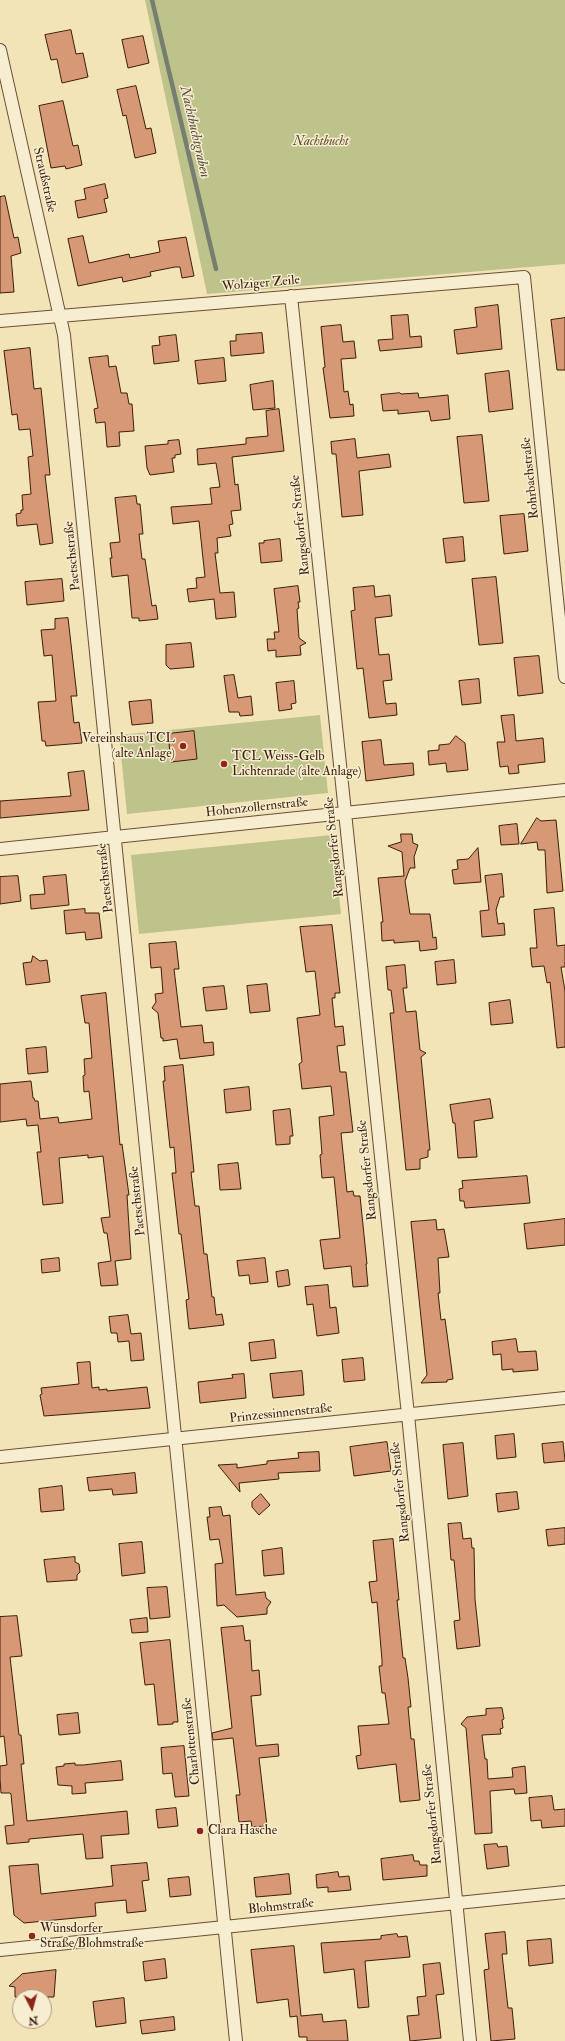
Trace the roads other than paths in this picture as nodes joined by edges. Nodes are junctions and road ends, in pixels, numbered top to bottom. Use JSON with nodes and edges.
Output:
{"nodes":[{"id":1,"x":0,"y":50,"type":"edge"},
{"id":2,"x":524,"y":277,"type":"joint"},
{"id":3,"x":291,"y":296,"type":"junction"},
{"id":4,"x":60,"y":316,"type":"junction"},
{"id":5,"x":0,"y":321,"type":"edge"},
{"id":6,"x":565,"y":677,"type":"edge"},
{"id":7,"x":565,"y":790,"type":"edge"},
{"id":8,"x":346,"y":812,"type":"junction"},
{"id":9,"x":116,"y":836,"type":"junction"},
{"id":10,"x":0,"y":849,"type":"edge"},
{"id":11,"x":565,"y":1398,"type":"edge"},
{"id":12,"x":408,"y":1415,"type":"junction"},
{"id":13,"x":177,"y":1438,"type":"junction"},
{"id":14,"x":0,"y":1457,"type":"edge"},
{"id":15,"x":565,"y":1892,"type":"edge"},
{"id":16,"x":456,"y":1903,"type":"junction"},
{"id":17,"x":224,"y":1927,"type":"junction"},
{"id":18,"x":0,"y":1950,"type":"edge"},
{"id":19,"x":236,"y":2041,"type":"edge"},
{"id":20,"x":470,"y":2041,"type":"edge"}],
"edges":[{"from":1,"to":4,"type":"street","name":"Straußstraße"},
{"from":2,"to":3,"type":"street","name":"Wolziger Zeile"},
{"from":2,"to":6,"type":"street","name":"Rohrbachstraße"},
{"from":3,"to":4,"type":"street","name":"Wolziger Zeile"},
{"from":3,"to":8,"type":"street","name":"Rangsdorfer Straße"},
{"from":4,"to":5,"type":"street","name":"Wolziger Zeile"},
{"from":4,"to":9,"type":"street","name":"Paetschstraße"},
{"from":7,"to":8,"type":"street","name":"Hohenzollernstraße"},
{"from":8,"to":9,"type":"street","name":"Hohenzollernstraße"},
{"from":8,"to":12,"type":"street","name":"Rangsdorfer Straße"},
{"from":9,"to":10,"type":"street","name":"Hohenzollernstraße"},
{"from":9,"to":13,"type":"street","name":"Paetschstraße"},
{"from":11,"to":12,"type":"street","name":"Prinzessinnenstraße"},
{"from":12,"to":13,"type":"street","name":"Prinzessinnenstraße"},
{"from":12,"to":16,"type":"street","name":"Rangsdorfer Straße"},
{"from":13,"to":14,"type":"street","name":"Prinzessinnenstraße"},
{"from":13,"to":17,"type":"street","name":"Charlottenstraße"},
{"from":15,"to":16,"type":"street","name":"Blohmstraße"},
{"from":16,"to":17,"type":"street","name":"Blohmstraße"},
{"from":16,"to":20,"type":"street","name":"Rangsdorfer Straße"},
{"from":17,"to":18,"type":"street","name":"Blohmstraße"},
{"from":17,"to":19,"type":"street","name":"Charlottenstraße"}]}
